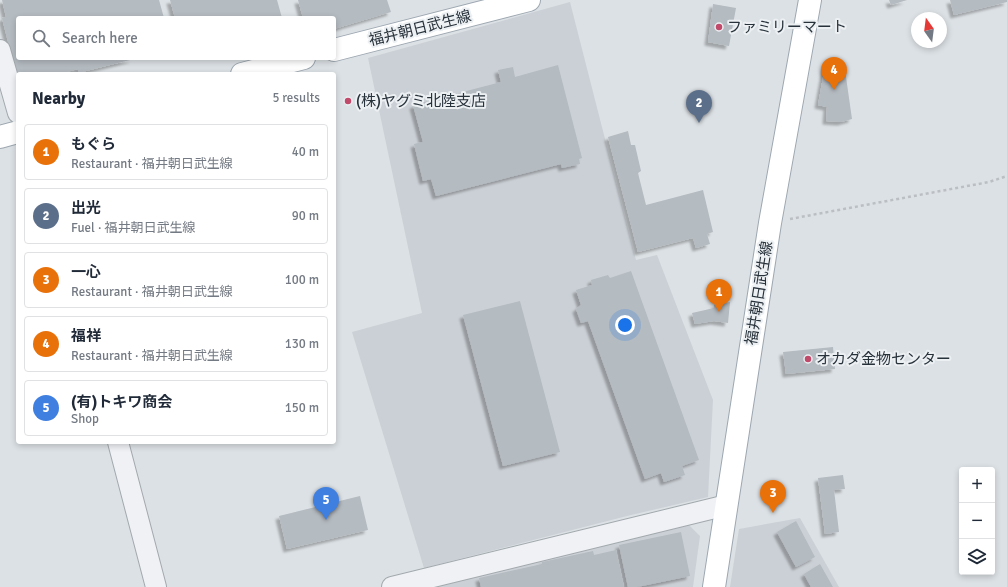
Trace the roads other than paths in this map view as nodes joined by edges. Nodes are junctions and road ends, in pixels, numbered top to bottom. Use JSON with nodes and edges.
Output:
{"nodes":[{"id":1,"x":529,"y":0,"type":"edge"},
{"id":2,"x":810,"y":0,"type":"edge"},
{"id":3,"x":336,"y":49,"type":"edge"},
{"id":4,"x":0,"y":50,"type":"edge"},
{"id":5,"x":296,"y":60,"type":"edge"},
{"id":6,"x":250,"y":72,"type":"edge"},
{"id":7,"x":16,"y":106,"type":"edge"},
{"id":8,"x":16,"y":132,"type":"edge"},
{"id":9,"x":0,"y":136,"type":"edge"},
{"id":10,"x":119,"y":444,"type":"edge"},
{"id":11,"x":727,"y":505,"type":"junction"},
{"id":12,"x":156,"y":587,"type":"edge"},
{"id":13,"x":392,"y":587,"type":"edge"},
{"id":14,"x":714,"y":587,"type":"edge"}],
"edges":[{"from":1,"to":3,"type":"main road","name":"福井朝日武生線"},
{"from":2,"to":11,"type":"main road","name":"福井朝日武生線"},
{"from":4,"to":7,"type":"street"},
{"from":5,"to":6,"type":"main road"},
{"from":8,"to":9,"type":"main road"},
{"from":10,"to":12,"type":"street"},
{"from":11,"to":13,"type":"street"},
{"from":11,"to":14,"type":"main road","name":"福井朝日武生線"}]}
